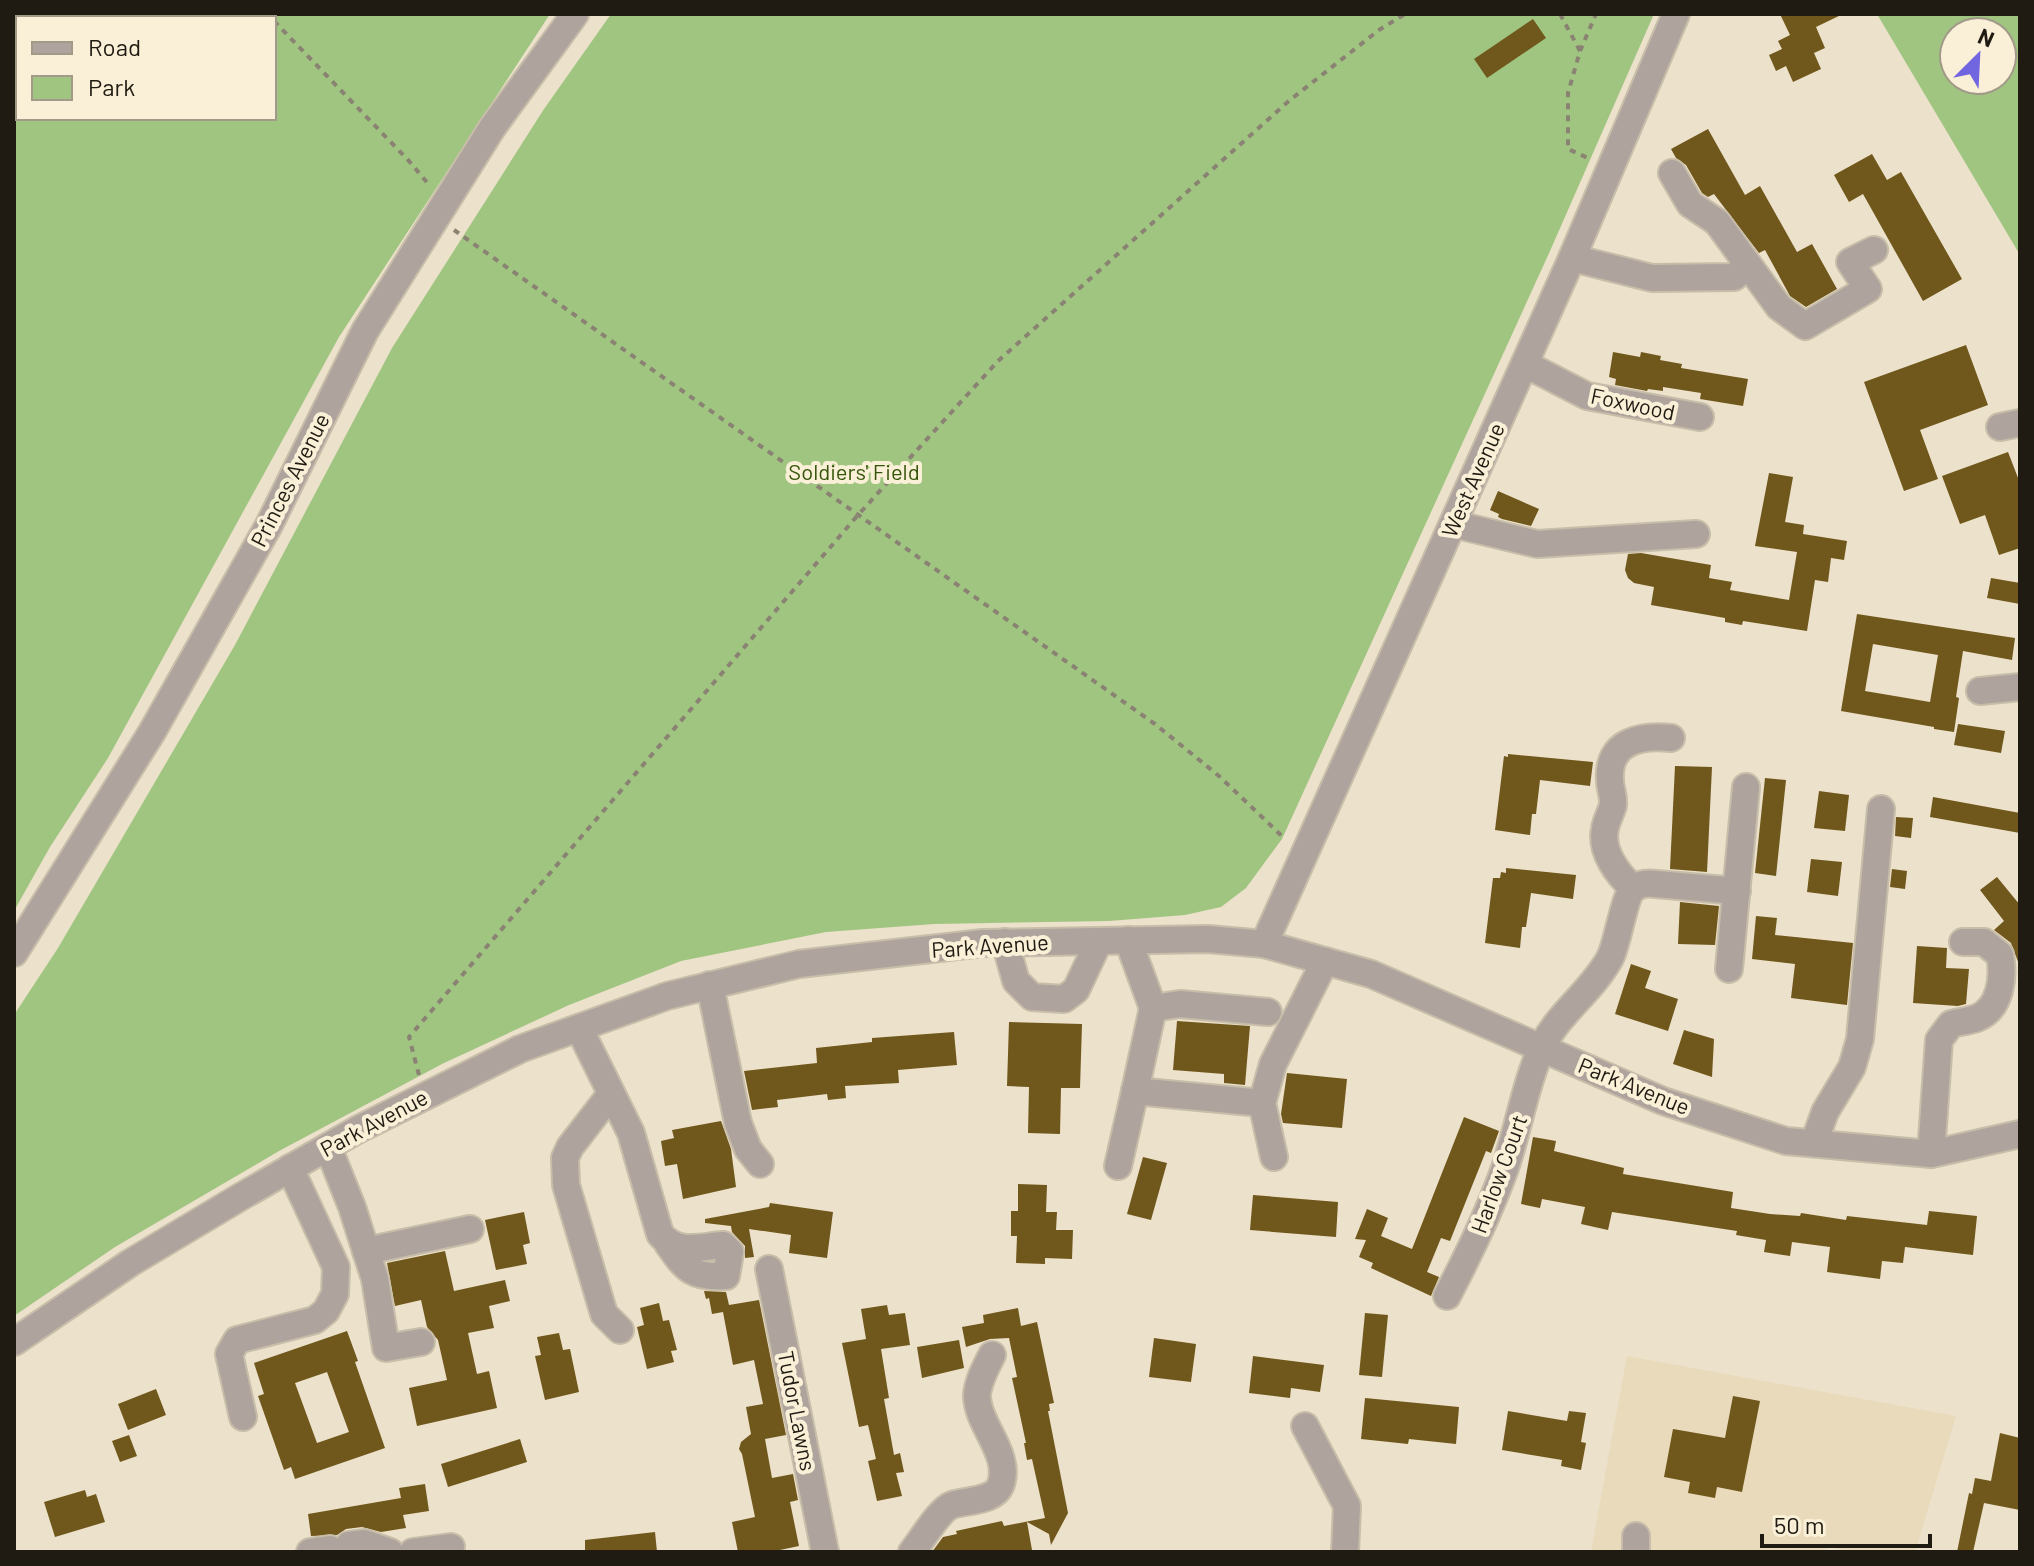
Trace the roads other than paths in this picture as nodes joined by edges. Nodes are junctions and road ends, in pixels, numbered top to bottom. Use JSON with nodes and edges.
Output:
{"nodes":[{"id":1,"x":575,"y":14,"type":"edge"},
{"id":2,"x":1676,"y":14,"type":"edge"},
{"id":3,"x":1672,"y":173,"type":"dead end"},
{"id":4,"x":1874,"y":250,"type":"dead end"},
{"id":5,"x":1572,"y":258,"type":"junction"},
{"id":6,"x":1747,"y":266,"type":"junction"},
{"id":7,"x":1525,"y":364,"type":"junction"},
{"id":8,"x":1700,"y":417,"type":"dead end"},
{"id":9,"x":1453,"y":524,"type":"junction"},
{"id":10,"x":1696,"y":534,"type":"dead end"},
{"id":11,"x":2020,"y":687,"type":"edge"},
{"id":12,"x":1980,"y":691,"type":"dead end"},
{"id":13,"x":1671,"y":738,"type":"dead end"},
{"id":14,"x":1746,"y":787,"type":"dead end"},
{"id":15,"x":1881,"y":809,"type":"dead end"},
{"id":16,"x":1633,"y":888,"type":"junction"},
{"id":17,"x":1737,"y":891,"type":"junction"},
{"id":18,"x":1128,"y":940,"type":"junction"},
{"id":19,"x":1099,"y":941,"type":"junction"},
{"id":20,"x":1005,"y":942,"type":"junction"},
{"id":21,"x":1963,"y":942,"type":"dead end"},
{"id":22,"x":1264,"y":944,"type":"junction"},
{"id":23,"x":14,"y":953,"type":"edge"},
{"id":24,"x":1325,"y":961,"type":"junction"},
{"id":25,"x":1729,"y":969,"type":"dead end"},
{"id":26,"x":710,"y":985,"type":"junction"},
{"id":27,"x":1153,"y":1008,"type":"junction"},
{"id":28,"x":1268,"y":1012,"type":"dead end"},
{"id":29,"x":579,"y":1028,"type":"junction"},
{"id":30,"x":1542,"y":1048,"type":"junction"},
{"id":31,"x":1135,"y":1091,"type":"junction"},
{"id":32,"x":611,"y":1094,"type":"junction"},
{"id":33,"x":1262,"y":1103,"type":"junction"},
{"id":34,"x":2020,"y":1134,"type":"edge"},
{"id":35,"x":1814,"y":1143,"type":"junction"},
{"id":36,"x":328,"y":1147,"type":"junction"},
{"id":37,"x":1931,"y":1154,"type":"junction"},
{"id":38,"x":1274,"y":1157,"type":"dead end"},
{"id":39,"x":760,"y":1164,"type":"dead end"},
{"id":40,"x":1118,"y":1166,"type":"dead end"},
{"id":41,"x":290,"y":1168,"type":"junction"},
{"id":42,"x":470,"y":1229,"type":"dead end"},
{"id":43,"x":668,"y":1244,"type":"dead end"},
{"id":44,"x":366,"y":1251,"type":"junction"},
{"id":45,"x":769,"y":1269,"type":"dead end"},
{"id":46,"x":1447,"y":1296,"type":"dead end"},
{"id":47,"x":620,"y":1330,"type":"dead end"},
{"id":48,"x":14,"y":1342,"type":"edge"},
{"id":49,"x":421,"y":1342,"type":"dead end"},
{"id":50,"x":992,"y":1355,"type":"dead end"},
{"id":51,"x":243,"y":1417,"type":"dead end"},
{"id":52,"x":1305,"y":1426,"type":"dead end"},
{"id":53,"x":451,"y":1547,"type":"dead end"},
{"id":54,"x":330,"y":1549,"type":"edge"},
{"id":55,"x":390,"y":1552,"type":"edge"},
{"id":56,"x":413,"y":1552,"type":"edge"},
{"id":57,"x":825,"y":1552,"type":"edge"},
{"id":58,"x":912,"y":1552,"type":"edge"},
{"id":59,"x":1345,"y":1552,"type":"edge"}],
"edges":[{"from":1,"to":23,"type":"street","name":"Princes Avenue"},
{"from":2,"to":5,"type":"street","name":"West Avenue"},
{"from":3,"to":6,"type":"street"},
{"from":4,"to":6,"type":"street"},
{"from":5,"to":6,"type":"street"},
{"from":5,"to":7,"type":"street","name":"West Avenue"},
{"from":7,"to":8,"type":"street","name":"Foxwood"},
{"from":7,"to":9,"type":"street","name":"West Avenue"},
{"from":9,"to":10,"type":"street"},
{"from":9,"to":22,"type":"street","name":"West Avenue"},
{"from":11,"to":12,"type":"street"},
{"from":13,"to":16,"type":"street"},
{"from":14,"to":17,"type":"street"},
{"from":15,"to":35,"type":"street"},
{"from":16,"to":17,"type":"street"},
{"from":16,"to":30,"type":"street","name":"Harlow Court"},
{"from":17,"to":25,"type":"street"},
{"from":18,"to":19,"type":"street","name":"Park Avenue"},
{"from":18,"to":22,"type":"street","name":"Park Avenue"},
{"from":18,"to":27,"type":"street"},
{"from":19,"to":20,"type":"street","name":"Park Avenue"},
{"from":19,"to":20,"type":"street"},
{"from":20,"to":26,"type":"street","name":"Park Avenue"},
{"from":21,"to":37,"type":"street"},
{"from":22,"to":24,"type":"street","name":"Park Avenue"},
{"from":24,"to":30,"type":"street","name":"Park Avenue"},
{"from":24,"to":33,"type":"street"},
{"from":26,"to":29,"type":"street","name":"Park Avenue"},
{"from":26,"to":39,"type":"street"},
{"from":27,"to":28,"type":"street"},
{"from":27,"to":31,"type":"street"},
{"from":29,"to":32,"type":"street"},
{"from":29,"to":36,"type":"street","name":"Park Avenue"},
{"from":30,"to":35,"type":"street","name":"Park Avenue"},
{"from":30,"to":46,"type":"street","name":"Harlow Court"},
{"from":31,"to":33,"type":"street"},
{"from":31,"to":40,"type":"street"},
{"from":32,"to":43,"type":"street"},
{"from":32,"to":47,"type":"street"},
{"from":33,"to":38,"type":"street"},
{"from":34,"to":37,"type":"street","name":"Park Avenue"},
{"from":35,"to":37,"type":"street","name":"Park Avenue"},
{"from":36,"to":41,"type":"street","name":"Park Avenue"},
{"from":36,"to":44,"type":"street"},
{"from":41,"to":48,"type":"street","name":"Park Avenue"},
{"from":41,"to":51,"type":"street"},
{"from":42,"to":44,"type":"street"},
{"from":44,"to":49,"type":"street"},
{"from":45,"to":57,"type":"street","name":"Tudor Lawns"},
{"from":50,"to":58,"type":"street"},
{"from":52,"to":59,"type":"street"},
{"from":53,"to":56,"type":"street"},
{"from":54,"to":55,"type":"street"}]}
